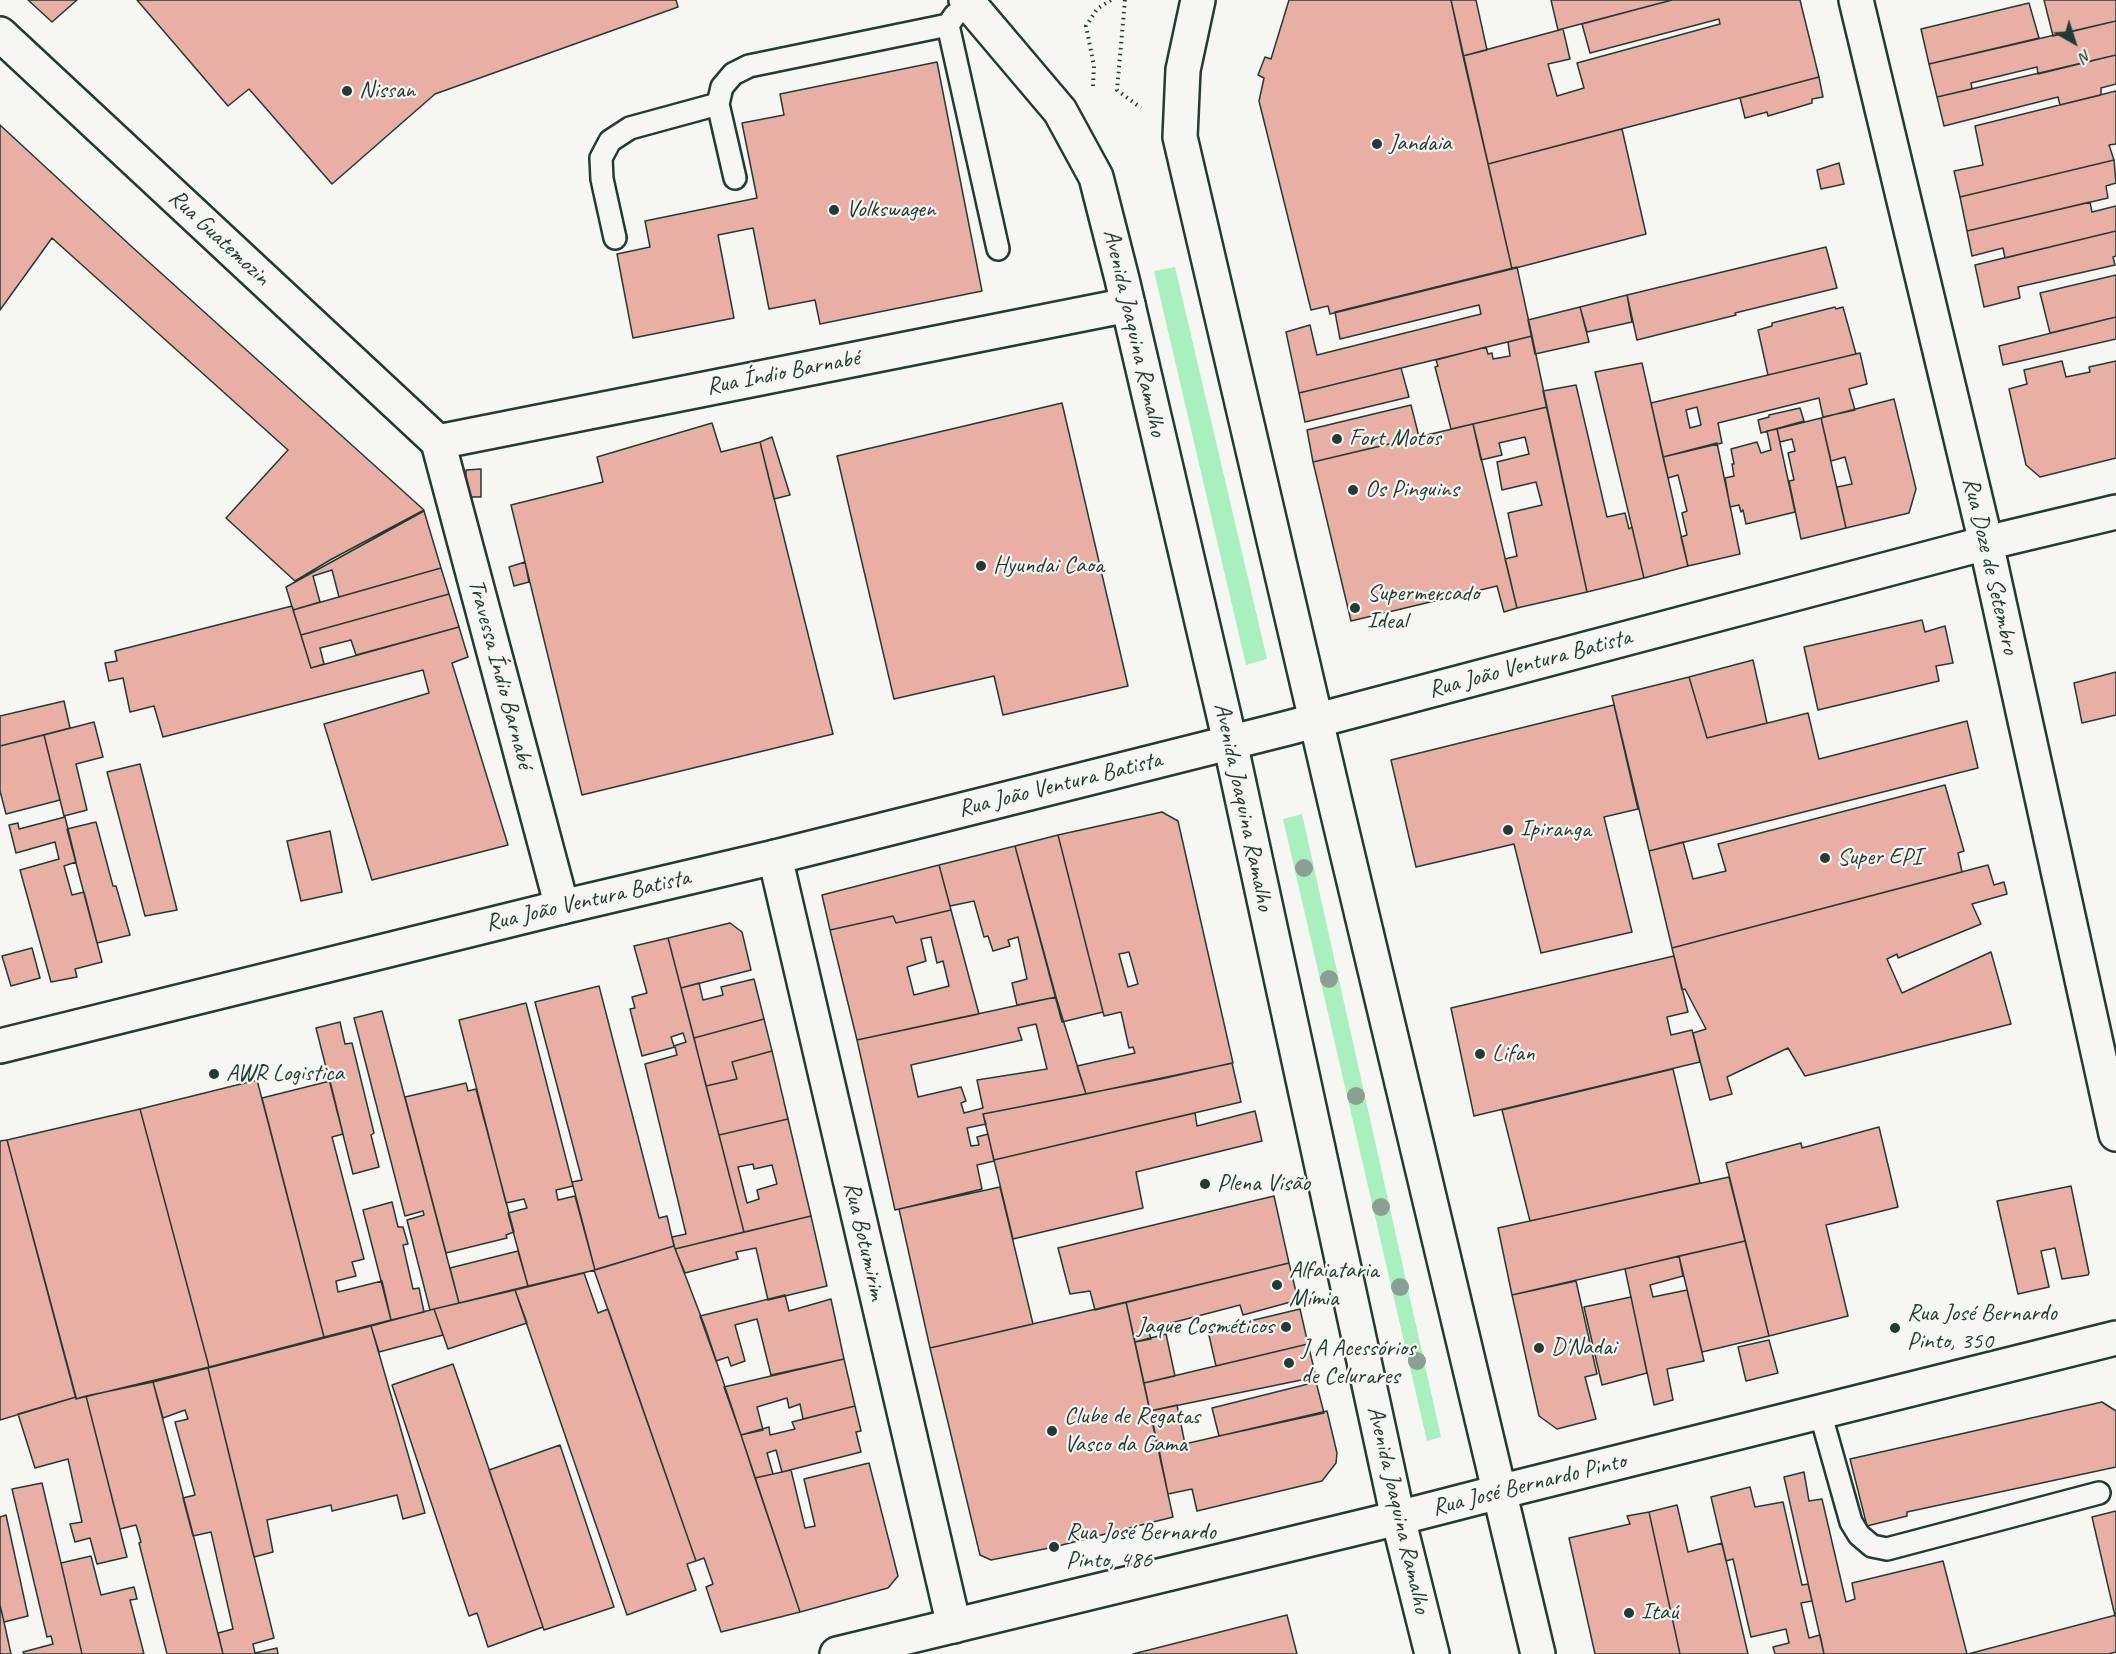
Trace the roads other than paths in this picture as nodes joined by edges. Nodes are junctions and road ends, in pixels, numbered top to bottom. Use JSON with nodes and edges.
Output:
{"nodes":[{"id":1,"x":1198,"y":0,"type":"edge"},
{"id":2,"x":1856,"y":0,"type":"edge"},
{"id":3,"x":960,"y":8,"type":"edge"},
{"id":4,"x":0,"y":34,"type":"edge"},
{"id":5,"x":718,"y":104,"type":"junction"},
{"id":6,"x":735,"y":178,"type":"dead end"},
{"id":7,"x":615,"y":238,"type":"dead end"},
{"id":8,"x":998,"y":249,"type":"dead end"},
{"id":9,"x":1128,"y":305,"type":"junction"},
{"id":10,"x":438,"y":442,"type":"junction"},
{"id":11,"x":2116,"y":512,"type":"edge"},
{"id":12,"x":1986,"y":543,"type":"junction"},
{"id":13,"x":1317,"y":721,"type":"junction"},
{"id":14,"x":1230,"y":742,"type":"junction"},
{"id":15,"x":775,"y":857,"type":"junction"},
{"id":16,"x":562,"y":907,"type":"junction"},
{"id":17,"x":0,"y":1046,"type":"edge"},
{"id":18,"x":2116,"y":1134,"type":"edge"},
{"id":19,"x":2116,"y":1338,"type":"edge"},
{"id":20,"x":1820,"y":1412,"type":"junction"},
{"id":21,"x":1499,"y":1492,"type":"junction"},
{"id":22,"x":2099,"y":1493,"type":"dead end"},
{"id":23,"x":1398,"y":1518,"type":"junction"},
{"id":24,"x":954,"y":1626,"type":"junction"},
{"id":25,"x":837,"y":1654,"type":"edge"},
{"id":26,"x":1432,"y":1654,"type":"edge"},
{"id":27,"x":1538,"y":1654,"type":"edge"}],
"edges":[{"from":1,"to":13,"type":"street"},
{"from":2,"to":12,"type":"street","name":"Rua Doze de Setembro"},
{"from":3,"to":5,"type":"lane"},
{"from":3,"to":8,"type":"lane"},
{"from":3,"to":9,"type":"street","name":"Avenida Joaquina Ramalho"},
{"from":4,"to":10,"type":"street","name":"Rua Guatemozin"},
{"from":5,"to":6,"type":"lane"},
{"from":5,"to":7,"type":"lane"},
{"from":9,"to":10,"type":"street","name":"Rua Índio Barnabé"},
{"from":9,"to":14,"type":"street","name":"Avenida Joaquina Ramalho"},
{"from":10,"to":16,"type":"street","name":"Travessa Índio Barnabé"},
{"from":11,"to":12,"type":"street","name":"Rua João Ventura Batista"},
{"from":12,"to":13,"type":"street","name":"Rua João Ventura Batista"},
{"from":12,"to":18,"type":"street","name":"Rua Doze de Setembro"},
{"from":13,"to":14,"type":"street","name":"Rua João Ventura Batista"},
{"from":13,"to":21,"type":"street"},
{"from":14,"to":15,"type":"street","name":"Rua João Ventura Batista"},
{"from":14,"to":23,"type":"street","name":"Avenida Joaquina Ramalho"},
{"from":15,"to":16,"type":"street","name":"Rua João Ventura Batista"},
{"from":15,"to":24,"type":"street","name":"Rua Botumirim"},
{"from":16,"to":17,"type":"street","name":"Rua João Ventura Batista"},
{"from":19,"to":20,"type":"street","name":"Rua José Bernardo Pinto"},
{"from":20,"to":21,"type":"street","name":"Rua José Bernardo Pinto"},
{"from":20,"to":22,"type":"lane"},
{"from":21,"to":23,"type":"street","name":"Rua José Bernardo Pinto"},
{"from":21,"to":27,"type":"street"},
{"from":23,"to":24,"type":"street","name":"Rua José Bernardo Pinto"},
{"from":23,"to":26,"type":"street","name":"Avenida Joaquina Ramalho"},
{"from":24,"to":25,"type":"street","name":"Rua José Bernardo Pinto"}]}
